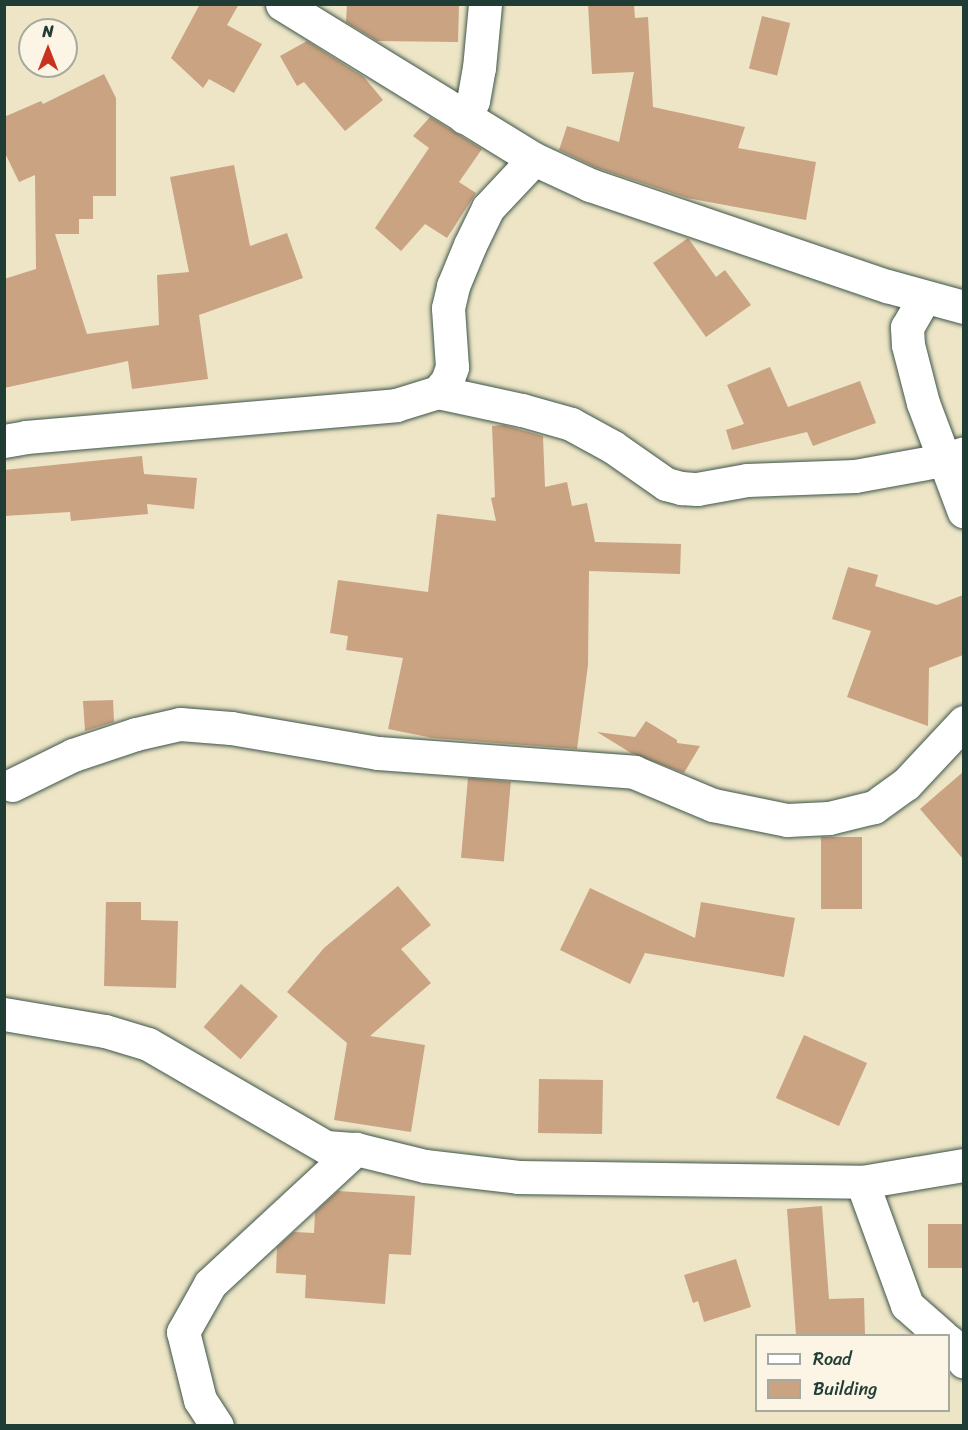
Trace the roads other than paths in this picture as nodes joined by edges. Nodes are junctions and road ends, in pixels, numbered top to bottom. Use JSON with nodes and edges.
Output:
{"nodes":[{"id":1,"x":282,"y":4,"type":"edge"},
{"id":2,"x":485,"y":4,"type":"edge"},
{"id":3,"x":464,"y":117,"type":"junction"},
{"id":4,"x":534,"y":159,"type":"junction"},
{"id":5,"x":924,"y":298,"type":"junction"},
{"id":6,"x":963,"y":307,"type":"edge"},
{"id":7,"x":438,"y":392,"type":"junction"},
{"id":8,"x":4,"y":441,"type":"edge"},
{"id":9,"x":953,"y":457,"type":"edge"},
{"id":10,"x":963,"y":512,"type":"edge"},
{"id":11,"x":963,"y":722,"type":"edge"},
{"id":12,"x":12,"y":785,"type":"dead end"},
{"id":13,"x":4,"y":1014,"type":"edge"},
{"id":14,"x":356,"y":1149,"type":"junction"},
{"id":15,"x":963,"y":1165,"type":"edge"},
{"id":16,"x":862,"y":1182,"type":"junction"},
{"id":17,"x":941,"y":1334,"type":"edge"},
{"id":18,"x":950,"y":1343,"type":"edge"},
{"id":19,"x":963,"y":1362,"type":"edge"},
{"id":20,"x":217,"y":1425,"type":"edge"}],
"edges":[{"from":1,"to":3,"type":"street"},
{"from":2,"to":3,"type":"street"},
{"from":3,"to":4,"type":"street"},
{"from":4,"to":5,"type":"street"},
{"from":4,"to":7,"type":"street"},
{"from":5,"to":6,"type":"street"},
{"from":5,"to":9,"type":"street"},
{"from":7,"to":8,"type":"street"},
{"from":7,"to":9,"type":"street"},
{"from":9,"to":10,"type":"street"},
{"from":11,"to":12,"type":"street"},
{"from":13,"to":14,"type":"street"},
{"from":14,"to":16,"type":"street"},
{"from":14,"to":20,"type":"street"},
{"from":15,"to":16,"type":"street"},
{"from":16,"to":17,"type":"street"},
{"from":18,"to":19,"type":"street"}]}
